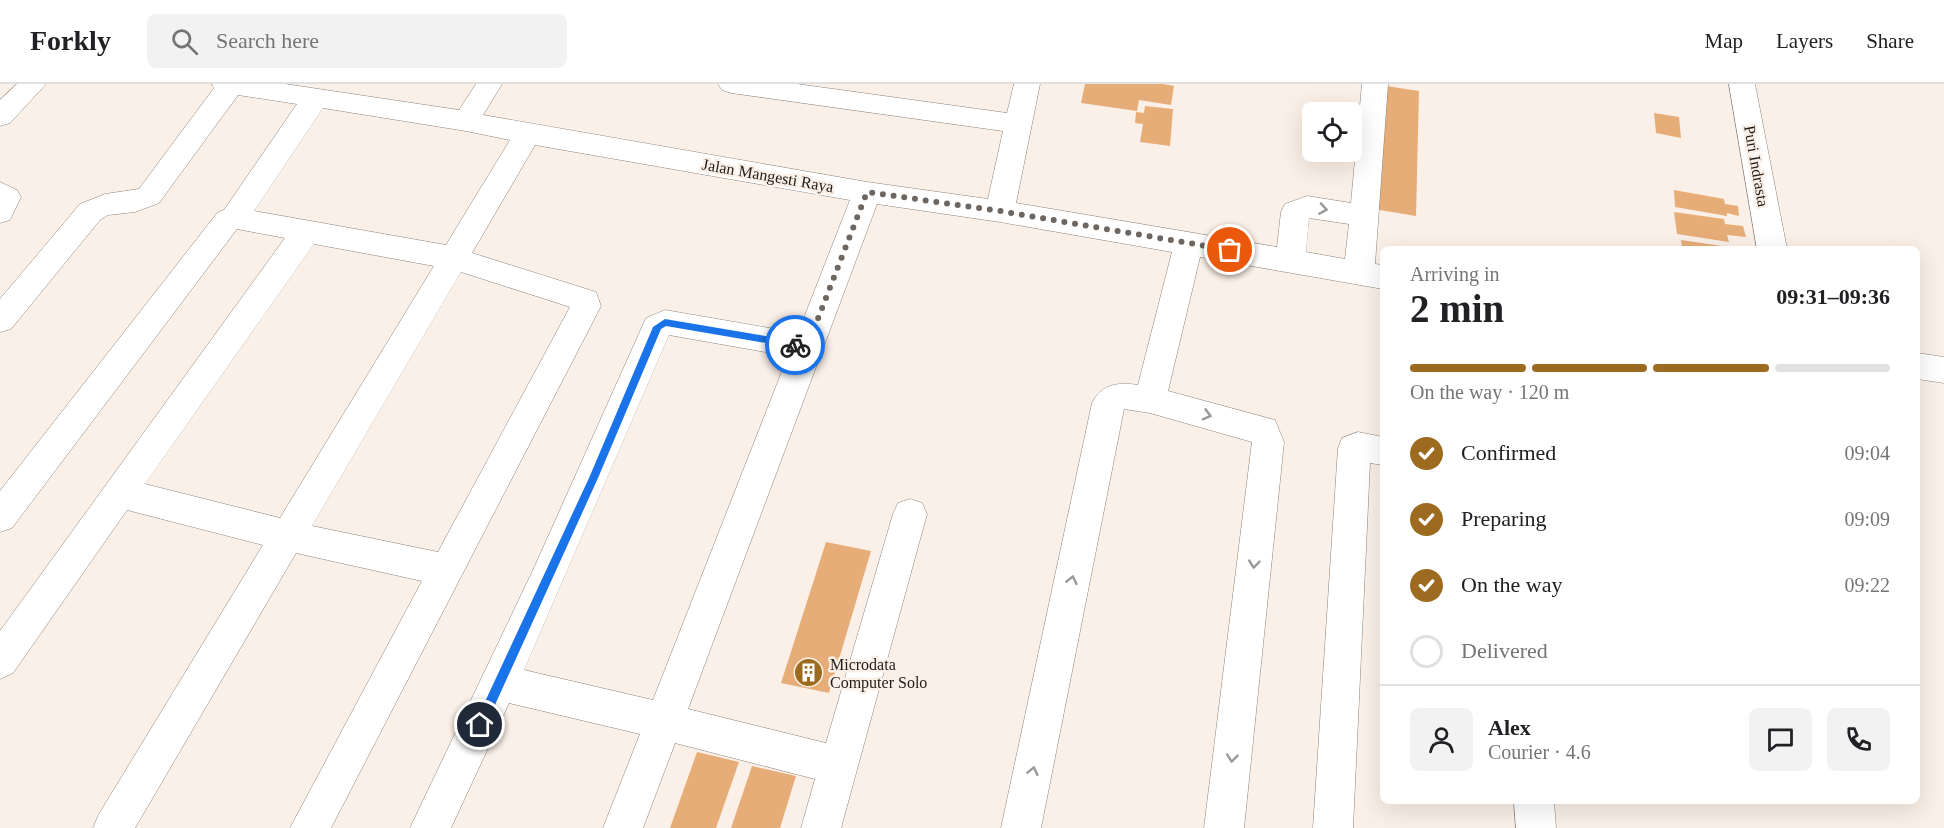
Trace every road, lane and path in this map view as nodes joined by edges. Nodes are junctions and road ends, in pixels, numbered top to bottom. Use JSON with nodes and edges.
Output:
{"nodes":[{"id":1,"x":33,"y":84,"type":"edge"},
{"id":2,"x":489,"y":84,"type":"edge"},
{"id":3,"x":731,"y":84,"type":"edge"},
{"id":4,"x":1027,"y":84,"type":"edge"},
{"id":5,"x":1374,"y":84,"type":"edge"},
{"id":6,"x":1742,"y":84,"type":"edge"},
{"id":7,"x":228,"y":85,"type":"edge"},
{"id":8,"x":315,"y":99,"type":"junction"},
{"id":9,"x":0,"y":116,"type":"edge"},
{"id":10,"x":466,"y":121,"type":"junction"},
{"id":11,"x":1018,"y":124,"type":"junction"},
{"id":12,"x":528,"y":134,"type":"junction"},
{"id":13,"x":0,"y":192,"type":"edge"},
{"id":14,"x":867,"y":192,"type":"junction"},
{"id":15,"x":1000,"y":211,"type":"junction"},
{"id":16,"x":0,"y":212,"type":"edge"},
{"id":17,"x":1365,"y":216,"type":"junction"},
{"id":18,"x":234,"y":218,"type":"junction"},
{"id":19,"x":306,"y":232,"type":"junction"},
{"id":20,"x":1189,"y":243,"type":"junction"},
{"id":21,"x":1771,"y":246,"type":"edge"},
{"id":22,"x":453,"y":258,"type":"junction"},
{"id":23,"x":1291,"y":261,"type":"junction"},
{"id":24,"x":1371,"y":275,"type":"edge"},
{"id":25,"x":0,"y":320,"type":"edge"},
{"id":26,"x":807,"y":347,"type":"junction"},
{"id":27,"x":1920,"y":366,"type":"edge"},
{"id":28,"x":1944,"y":370,"type":"edge"},
{"id":29,"x":1150,"y":400,"type":"junction"},
{"id":30,"x":1380,"y":450,"type":"edge"},
{"id":31,"x":120,"y":493,"type":"junction"},
{"id":32,"x":910,"y":514,"type":"dead end"},
{"id":33,"x":0,"y":517,"type":"edge"},
{"id":34,"x":288,"y":536,"type":"junction"},
{"id":35,"x":446,"y":570,"type":"junction"},
{"id":36,"x":0,"y":661,"type":"edge"},
{"id":37,"x":500,"y":683,"type":"junction"},
{"id":38,"x":663,"y":721,"type":"junction"},
{"id":39,"x":839,"y":766,"type":"junction"},
{"id":40,"x":1534,"y":804,"type":"edge"},
{"id":41,"x":113,"y":828,"type":"edge"},
{"id":42,"x":310,"y":828,"type":"edge"},
{"id":43,"x":430,"y":828,"type":"edge"},
{"id":44,"x":623,"y":828,"type":"edge"},
{"id":45,"x":821,"y":828,"type":"edge"},
{"id":46,"x":1021,"y":828,"type":"edge"},
{"id":47,"x":1224,"y":828,"type":"edge"},
{"id":48,"x":1334,"y":828,"type":"edge"},
{"id":49,"x":1536,"y":828,"type":"edge"}],
"edges":[{"from":1,"to":9,"type":"street"},
{"from":2,"to":10,"type":"street"},
{"from":3,"to":11,"type":"street"},
{"from":4,"to":11,"type":"street"},
{"from":5,"to":17,"type":"street"},
{"from":6,"to":21,"type":"street","name":"Puri Indrasta"},
{"from":7,"to":8,"type":"street","name":"Jalan Mangesti Raya"},
{"from":7,"to":25,"type":"street"},
{"from":8,"to":10,"type":"street","name":"Jalan Mangesti Raya"},
{"from":8,"to":18,"type":"street"},
{"from":10,"to":12,"type":"street","name":"Jalan Mangesti Raya"},
{"from":11,"to":15,"type":"street"},
{"from":12,"to":14,"type":"street","name":"Jalan Mangesti Raya"},
{"from":12,"to":22,"type":"street"},
{"from":13,"to":16,"type":"street"},
{"from":14,"to":15,"type":"street","name":"Jalan Mangesti Raya"},
{"from":14,"to":26,"type":"street"},
{"from":15,"to":20,"type":"street","name":"Jalan Mangesti Raya"},
{"from":23,"to":17,"type":"street","one_way":true},
{"from":17,"to":24,"type":"street"},
{"from":18,"to":19,"type":"street"},
{"from":18,"to":33,"type":"street"},
{"from":19,"to":22,"type":"street"},
{"from":19,"to":31,"type":"street"},
{"from":20,"to":23,"type":"street","name":"Jalan Mangesti Raya"},
{"from":20,"to":29,"type":"street"},
{"from":22,"to":34,"type":"street"},
{"from":22,"to":35,"type":"street"},
{"from":23,"to":24,"type":"street","name":"Jalan Mangesti Raya"},
{"from":26,"to":37,"type":"street"},
{"from":26,"to":38,"type":"street"},
{"from":27,"to":28,"type":"street"},
{"from":46,"to":29,"type":"street","one_way":true},
{"from":29,"to":47,"type":"street","one_way":true},
{"from":30,"to":48,"type":"street"},
{"from":31,"to":34,"type":"street"},
{"from":31,"to":36,"type":"street"},
{"from":32,"to":39,"type":"street"},
{"from":34,"to":35,"type":"street"},
{"from":34,"to":41,"type":"street"},
{"from":35,"to":42,"type":"street"},
{"from":37,"to":38,"type":"street"},
{"from":37,"to":43,"type":"street"},
{"from":38,"to":39,"type":"street"},
{"from":38,"to":44,"type":"street"},
{"from":39,"to":45,"type":"street"},
{"from":40,"to":49,"type":"street"}]}
